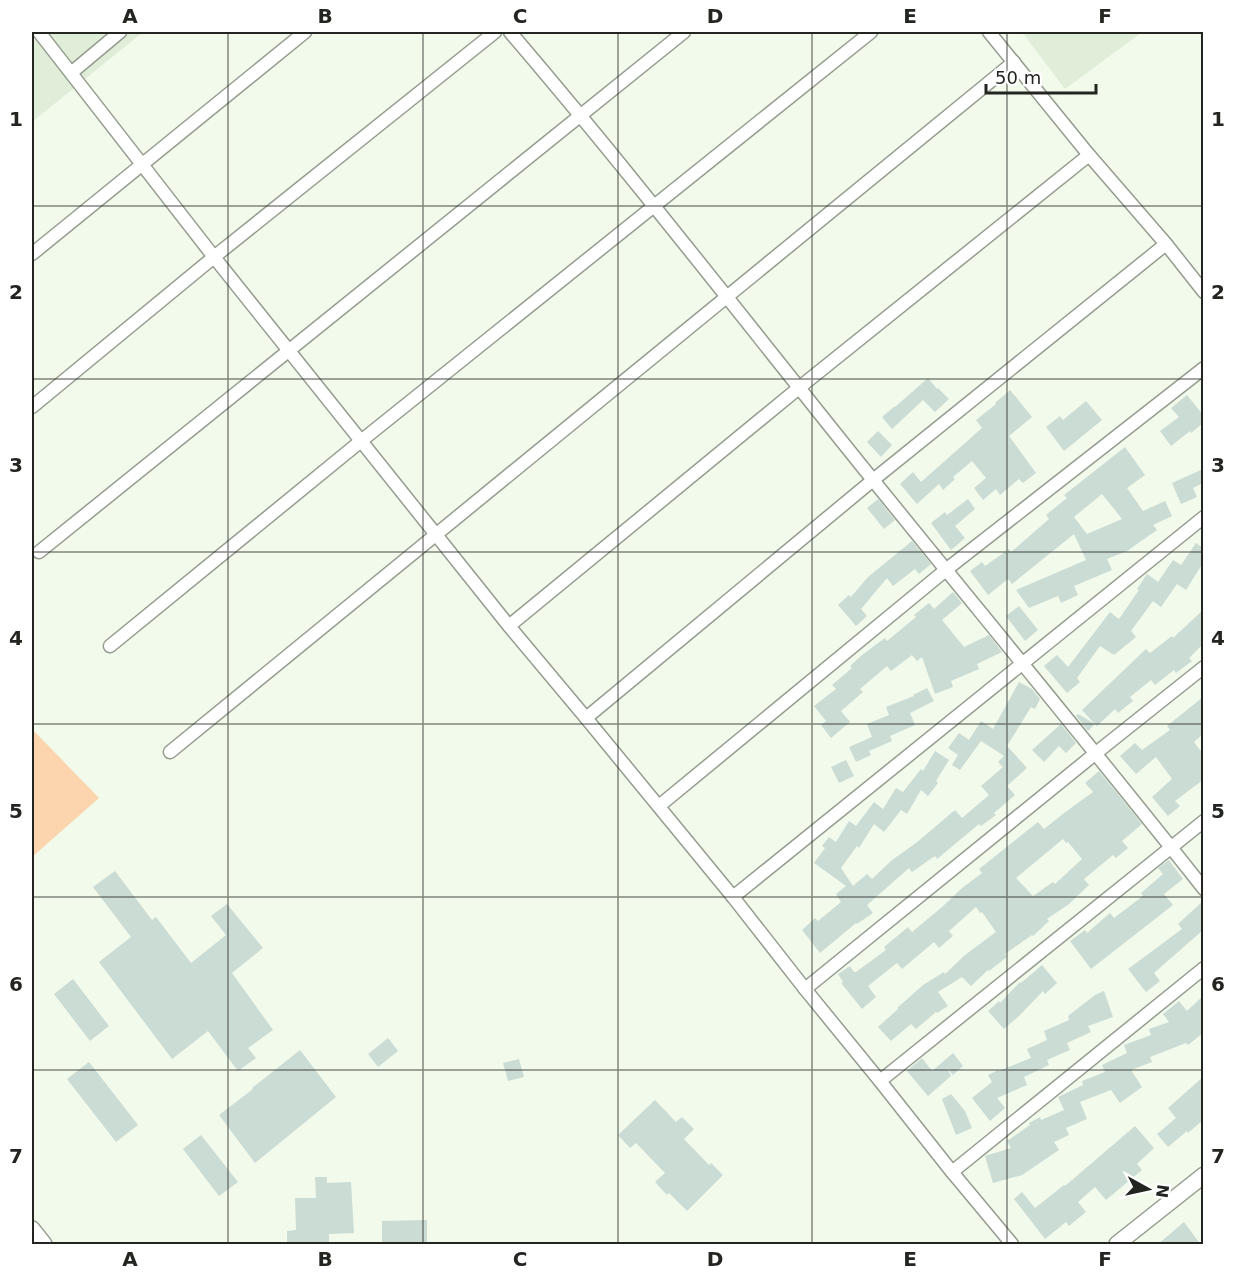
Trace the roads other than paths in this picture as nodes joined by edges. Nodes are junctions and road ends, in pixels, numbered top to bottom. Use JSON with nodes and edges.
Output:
{"nodes":[{"id":1,"x":39,"y":32,"type":"edge"},
{"id":2,"x":120,"y":32,"type":"edge"},
{"id":3,"x":305,"y":32,"type":"edge"},
{"id":4,"x":495,"y":32,"type":"edge"},
{"id":5,"x":510,"y":32,"type":"edge"},
{"id":6,"x":684,"y":32,"type":"edge"},
{"id":7,"x":871,"y":32,"type":"edge"},
{"id":8,"x":989,"y":32,"type":"edge"},
{"id":9,"x":1014,"y":62,"type":"junction"},
{"id":10,"x":71,"y":73,"type":"junction"},
{"id":11,"x":581,"y":115,"type":"junction"},
{"id":12,"x":1089,"y":155,"type":"junction"},
{"id":13,"x":141,"y":165,"type":"junction"},
{"id":14,"x":654,"y":207,"type":"junction"},
{"id":15,"x":1166,"y":244,"type":"junction"},
{"id":16,"x":32,"y":254,"type":"edge"},
{"id":17,"x":214,"y":257,"type":"junction"},
{"id":18,"x":1203,"y":292,"type":"edge"},
{"id":19,"x":726,"y":297,"type":"junction"},
{"id":20,"x":289,"y":350,"type":"junction"},
{"id":21,"x":1203,"y":368,"type":"edge"},
{"id":22,"x":800,"y":387,"type":"junction"},
{"id":23,"x":32,"y":407,"type":"edge"},
{"id":24,"x":361,"y":441,"type":"junction"},
{"id":25,"x":873,"y":480,"type":"junction"},
{"id":26,"x":1203,"y":517,"type":"edge"},
{"id":27,"x":436,"y":534,"type":"junction"},
{"id":28,"x":39,"y":552,"type":"dead end"},
{"id":29,"x":947,"y":569,"type":"junction"},
{"id":30,"x":509,"y":626,"type":"junction"},
{"id":31,"x":110,"y":646,"type":"dead end"},
{"id":32,"x":1022,"y":663,"type":"junction"},
{"id":33,"x":1203,"y":667,"type":"edge"},
{"id":34,"x":586,"y":718,"type":"junction"},
{"id":35,"x":170,"y":752,"type":"dead end"},
{"id":36,"x":1095,"y":753,"type":"junction"},
{"id":37,"x":659,"y":806,"type":"junction"},
{"id":38,"x":1203,"y":821,"type":"edge"},
{"id":39,"x":1171,"y":848,"type":"junction"},
{"id":40,"x":1203,"y":889,"type":"edge"},
{"id":41,"x":733,"y":897,"type":"junction"},
{"id":42,"x":1203,"y":968,"type":"edge"},
{"id":43,"x":805,"y":989,"type":"junction"},
{"id":44,"x":880,"y":1081,"type":"junction"},
{"id":45,"x":952,"y":1172,"type":"junction"},
{"id":46,"x":1203,"y":1175,"type":"edge"},
{"id":47,"x":32,"y":1229,"type":"edge"},
{"id":48,"x":1125,"y":1242,"type":"edge"},
{"id":49,"x":44,"y":1245,"type":"edge"},
{"id":50,"x":1012,"y":1245,"type":"edge"}],
"edges":[{"from":1,"to":10,"type":"street"},
{"from":2,"to":10,"type":"street"},
{"from":3,"to":13,"type":"street"},
{"from":4,"to":17,"type":"street"},
{"from":5,"to":11,"type":"street"},
{"from":6,"to":11,"type":"street"},
{"from":7,"to":14,"type":"street"},
{"from":8,"to":9,"type":"street"},
{"from":9,"to":12,"type":"street"},
{"from":9,"to":19,"type":"street"},
{"from":10,"to":13,"type":"street"},
{"from":11,"to":14,"type":"street"},
{"from":11,"to":20,"type":"street"},
{"from":12,"to":15,"type":"street"},
{"from":12,"to":22,"type":"street"},
{"from":13,"to":16,"type":"street"},
{"from":13,"to":17,"type":"street"},
{"from":14,"to":19,"type":"street"},
{"from":14,"to":24,"type":"street"},
{"from":15,"to":18,"type":"street"},
{"from":15,"to":25,"type":"street"},
{"from":17,"to":20,"type":"street"},
{"from":17,"to":23,"type":"street"},
{"from":19,"to":22,"type":"street"},
{"from":19,"to":27,"type":"street"},
{"from":20,"to":24,"type":"street"},
{"from":20,"to":28,"type":"street"},
{"from":21,"to":29,"type":"street"},
{"from":22,"to":25,"type":"street"},
{"from":22,"to":30,"type":"street"},
{"from":24,"to":27,"type":"street"},
{"from":24,"to":31,"type":"street"},
{"from":25,"to":29,"type":"street"},
{"from":25,"to":34,"type":"street"},
{"from":26,"to":32,"type":"street"},
{"from":27,"to":30,"type":"street"},
{"from":27,"to":35,"type":"street"},
{"from":29,"to":32,"type":"street"},
{"from":29,"to":37,"type":"street"},
{"from":30,"to":34,"type":"street"},
{"from":32,"to":36,"type":"street"},
{"from":32,"to":41,"type":"street"},
{"from":33,"to":36,"type":"street"},
{"from":34,"to":37,"type":"street"},
{"from":36,"to":39,"type":"street"},
{"from":36,"to":43,"type":"street"},
{"from":37,"to":41,"type":"street"},
{"from":38,"to":39,"type":"street"},
{"from":39,"to":40,"type":"street"},
{"from":39,"to":44,"type":"street"},
{"from":41,"to":43,"type":"street"},
{"from":42,"to":45,"type":"street"},
{"from":43,"to":44,"type":"street"},
{"from":44,"to":45,"type":"street"},
{"from":45,"to":50,"type":"street"},
{"from":46,"to":48,"type":"street"},
{"from":47,"to":49,"type":"street"}]}
